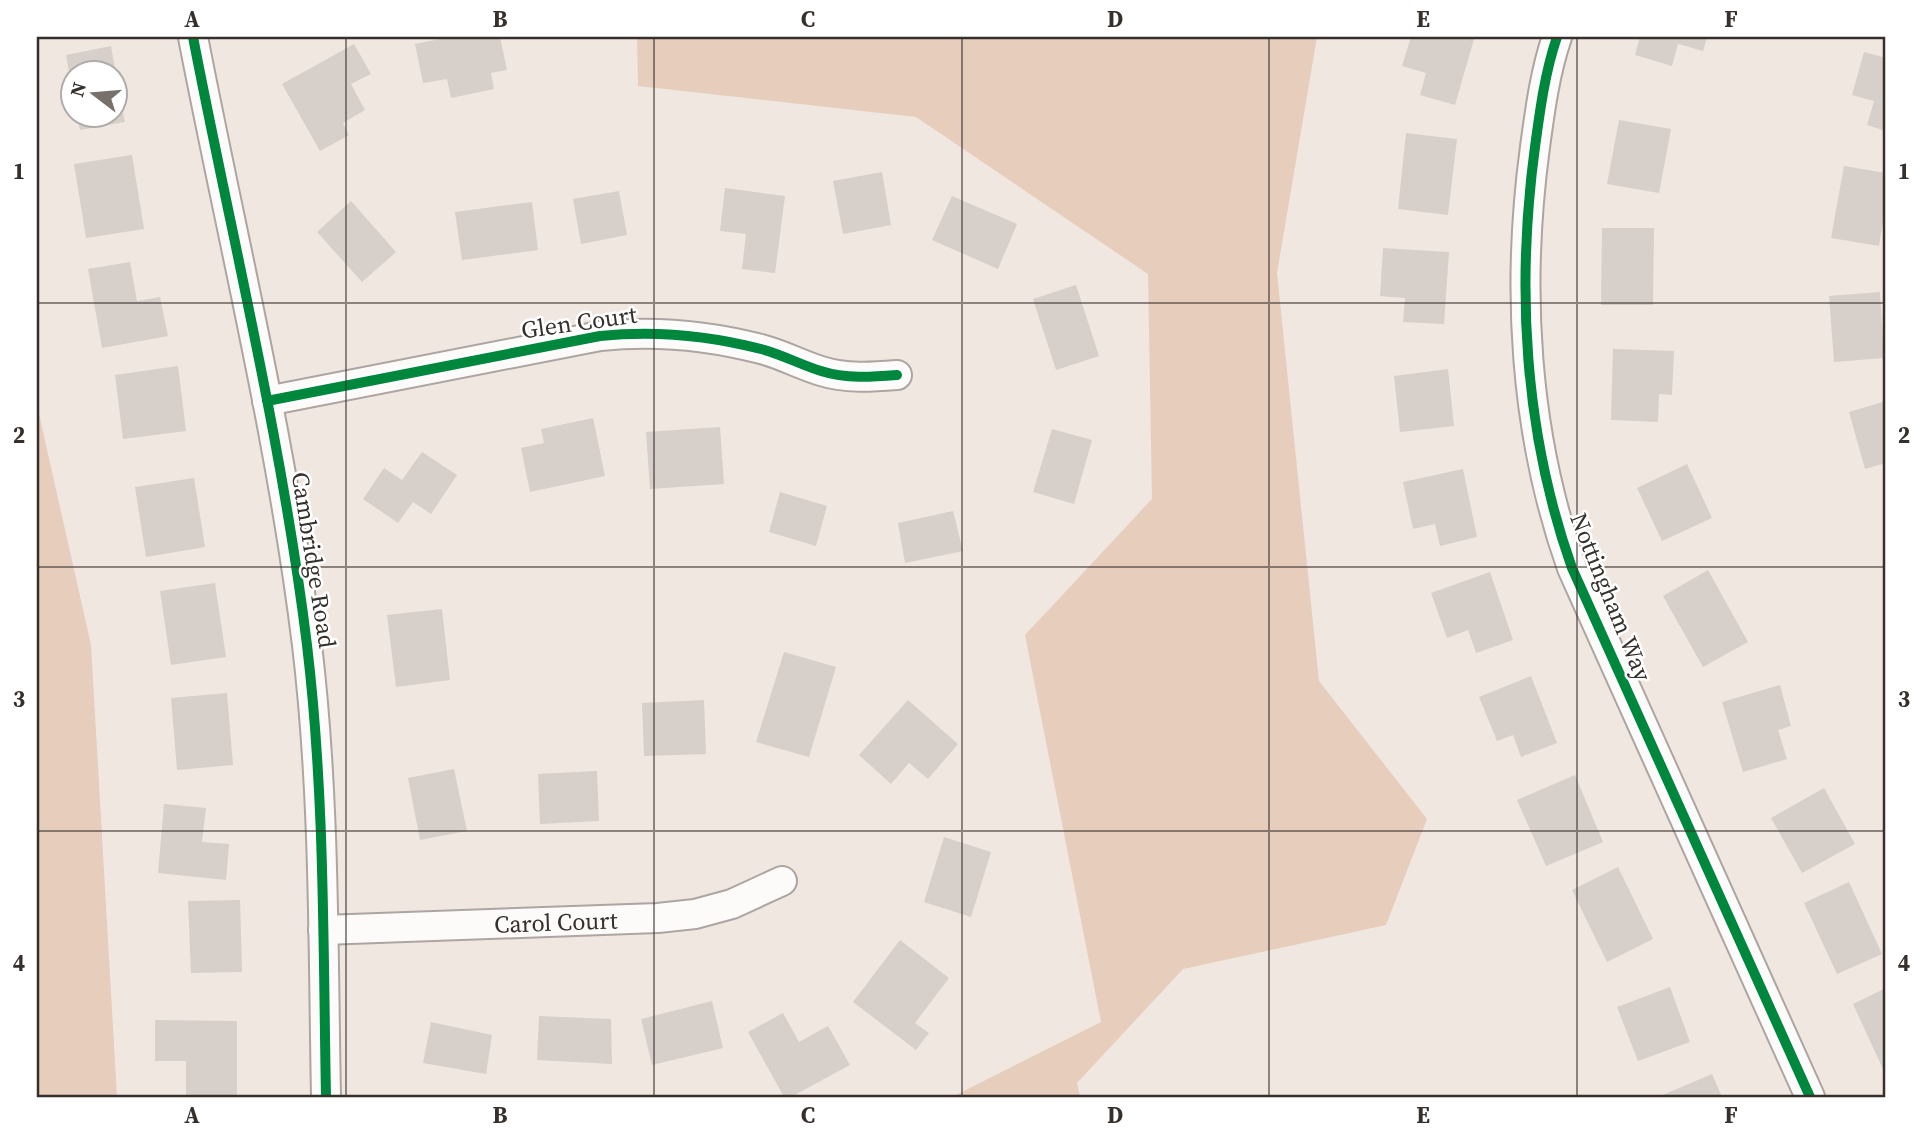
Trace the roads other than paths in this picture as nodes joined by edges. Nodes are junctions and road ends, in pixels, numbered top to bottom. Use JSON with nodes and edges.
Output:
{"nodes":[{"id":1,"x":193,"y":37,"type":"edge"},
{"id":2,"x":1557,"y":37,"type":"edge"},
{"id":3,"x":897,"y":375,"type":"dead end"},
{"id":4,"x":267,"y":401,"type":"junction"},
{"id":5,"x":782,"y":881,"type":"dead end"},
{"id":6,"x":323,"y":930,"type":"junction"},
{"id":7,"x":326,"y":1097,"type":"edge"},
{"id":8,"x":1810,"y":1097,"type":"edge"}],
"edges":[{"from":1,"to":4,"type":"street","name":"Cambridge Road"},
{"from":2,"to":8,"type":"street","name":"Nottingham Way"},
{"from":3,"to":4,"type":"street","name":"Glen Court"},
{"from":4,"to":6,"type":"street","name":"Cambridge Road"},
{"from":5,"to":6,"type":"street","name":"Carol Court"},
{"from":6,"to":7,"type":"street","name":"Cambridge Road"}]}
